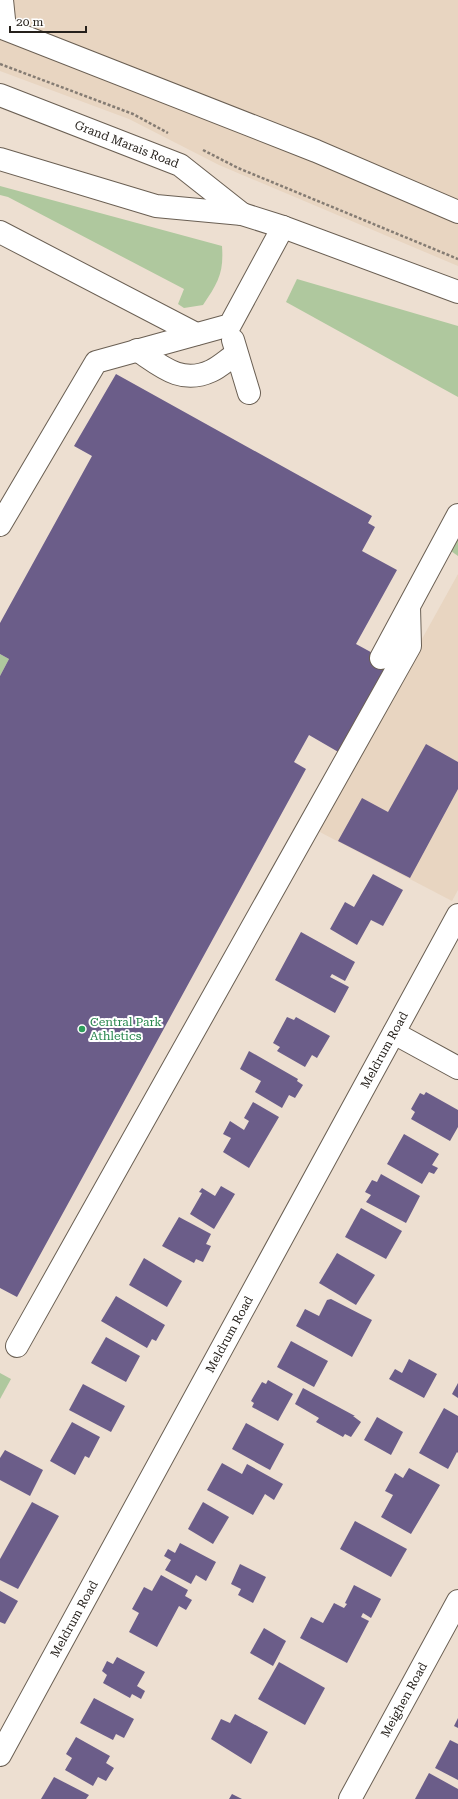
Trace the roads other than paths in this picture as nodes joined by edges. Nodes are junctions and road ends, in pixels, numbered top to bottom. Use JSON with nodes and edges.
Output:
{"nodes":[{"id":1,"x":2,"y":0,"type":"edge"},
{"id":2,"x":0,"y":95,"type":"edge"},
{"id":3,"x":0,"y":158,"type":"edge"},
{"id":4,"x":458,"y":212,"type":"edge"},
{"id":5,"x":242,"y":214,"type":"junction"},
{"id":6,"x":283,"y":227,"type":"junction"},
{"id":7,"x":0,"y":232,"type":"edge"},
{"id":8,"x":458,"y":292,"type":"edge"},
{"id":9,"x":230,"y":325,"type":"junction"},
{"id":10,"x":196,"y":334,"type":"junction"},
{"id":11,"x":137,"y":350,"type":"junction"},
{"id":12,"x":236,"y":354,"type":"junction"},
{"id":13,"x":249,"y":393,"type":"dead end"},
{"id":14,"x":458,"y":515,"type":"edge"},
{"id":15,"x":0,"y":525,"type":"edge"},
{"id":16,"x":409,"y":607,"type":"junction"},
{"id":17,"x":381,"y":658,"type":"dead end"},
{"id":18,"x":458,"y":915,"type":"edge"},
{"id":19,"x":394,"y":1033,"type":"junction"},
{"id":20,"x":458,"y":1068,"type":"edge"},
{"id":21,"x":16,"y":1346,"type":"dead end"},
{"id":22,"x":458,"y":1601,"type":"edge"},
{"id":23,"x":0,"y":1755,"type":"edge"},
{"id":24,"x":350,"y":1799,"type":"edge"}],
"edges":[{"from":1,"to":4,"type":"street"},
{"from":2,"to":5,"type":"street","name":"Grand Marais Road"},
{"from":3,"to":5,"type":"street","name":"Grand Marais Road"},
{"from":5,"to":6,"type":"street","name":"Grand Marais Road"},
{"from":6,"to":8,"type":"street","name":"Grand Marais Road"},
{"from":6,"to":9,"type":"street"},
{"from":7,"to":10,"type":"street"},
{"from":9,"to":10,"type":"street"},
{"from":9,"to":12,"type":"street"},
{"from":10,"to":11,"type":"street"},
{"from":11,"to":12,"type":"street"},
{"from":11,"to":15,"type":"street"},
{"from":12,"to":13,"type":"street"},
{"from":14,"to":16,"type":"street"},
{"from":16,"to":17,"type":"street"},
{"from":16,"to":21,"type":"street"},
{"from":18,"to":19,"type":"street","name":"Meldrum Road"},
{"from":19,"to":20,"type":"street"},
{"from":19,"to":23,"type":"street","name":"Meldrum Road"},
{"from":22,"to":24,"type":"street","name":"Meighen Road"}]}
